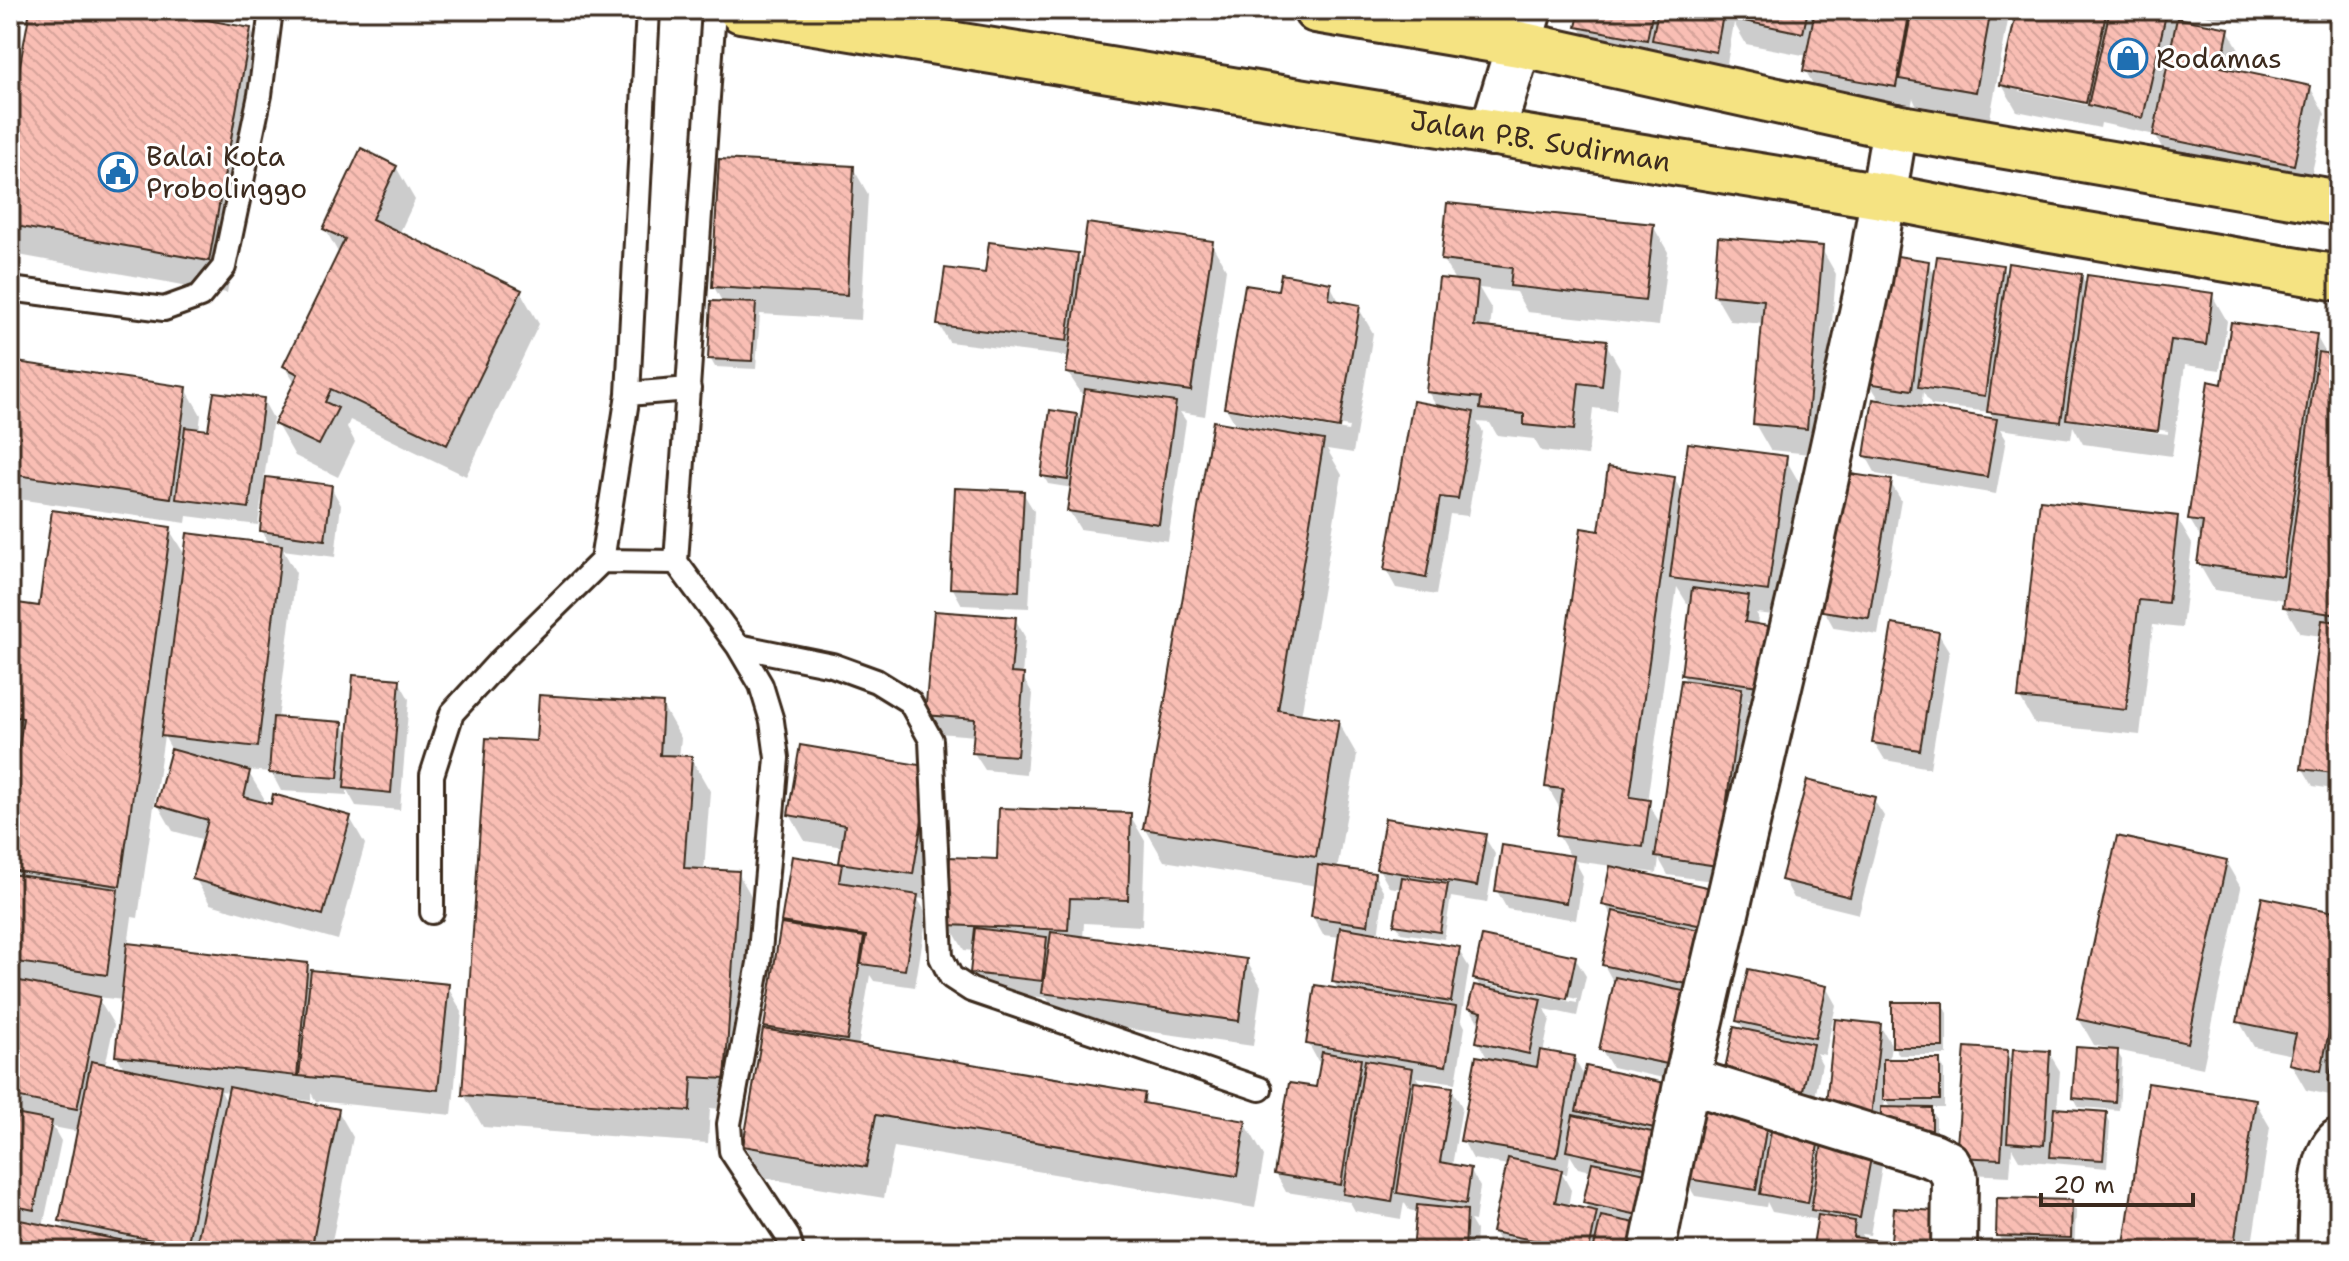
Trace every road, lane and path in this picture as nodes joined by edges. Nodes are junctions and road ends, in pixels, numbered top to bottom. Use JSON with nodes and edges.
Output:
{"nodes":[{"id":1,"x":271,"y":10,"type":"edge"},
{"id":2,"x":648,"y":10,"type":"edge"},
{"id":3,"x":714,"y":10,"type":"edge"},
{"id":4,"x":741,"y":10,"type":"edge"},
{"id":5,"x":1316,"y":10,"type":"edge"},
{"id":6,"x":1524,"y":27,"type":"edge"},
{"id":7,"x":1895,"y":127,"type":"junction"},
{"id":8,"x":1492,"y":133,"type":"junction"},
{"id":9,"x":1882,"y":196,"type":"junction"},
{"id":10,"x":2339,"y":203,"type":"edge"},
{"id":11,"x":2339,"y":278,"type":"edge"},
{"id":12,"x":10,"y":289,"type":"edge"},
{"id":13,"x":689,"y":389,"type":"junction"},
{"id":14,"x":628,"y":394,"type":"junction"},
{"id":15,"x":602,"y":561,"type":"junction"},
{"id":16,"x":676,"y":562,"type":"junction"},
{"id":17,"x":738,"y":646,"type":"junction"},
{"id":18,"x":432,"y":912,"type":"dead end"},
{"id":19,"x":1687,"y":1080,"type":"junction"},
{"id":20,"x":1260,"y":1089,"type":"dead end"},
{"id":21,"x":2339,"y":1141,"type":"edge"},
{"id":22,"x":792,"y":1251,"type":"edge"},
{"id":23,"x":1652,"y":1251,"type":"edge"},
{"id":24,"x":1954,"y":1251,"type":"edge"},
{"id":25,"x":2320,"y":1251,"type":"edge"}],
"edges":[{"from":1,"to":12,"type":"lane"},
{"from":2,"to":14,"type":"lane"},
{"from":3,"to":13,"type":"lane"},
{"from":4,"to":8,"type":"main road","name":"Jalan P.B. Sudirman"},
{"from":5,"to":6,"type":"main road"},
{"from":6,"to":7,"type":"main road"},
{"from":6,"to":8,"type":"street"},
{"from":7,"to":9,"type":"street"},
{"from":7,"to":10,"type":"main road"},
{"from":8,"to":9,"type":"main road","name":"Jalan P.B. Sudirman"},
{"from":9,"to":11,"type":"main road","name":"Jalan P.B. Sudirman"},
{"from":9,"to":19,"type":"street"},
{"from":13,"to":14,"type":"lane"},
{"from":13,"to":16,"type":"lane"},
{"from":14,"to":15,"type":"lane"},
{"from":15,"to":16,"type":"lane"},
{"from":15,"to":18,"type":"lane"},
{"from":16,"to":17,"type":"lane"},
{"from":17,"to":20,"type":"lane"},
{"from":17,"to":22,"type":"lane"},
{"from":19,"to":23,"type":"street"},
{"from":19,"to":24,"type":"street"},
{"from":21,"to":25,"type":"street"}]}
